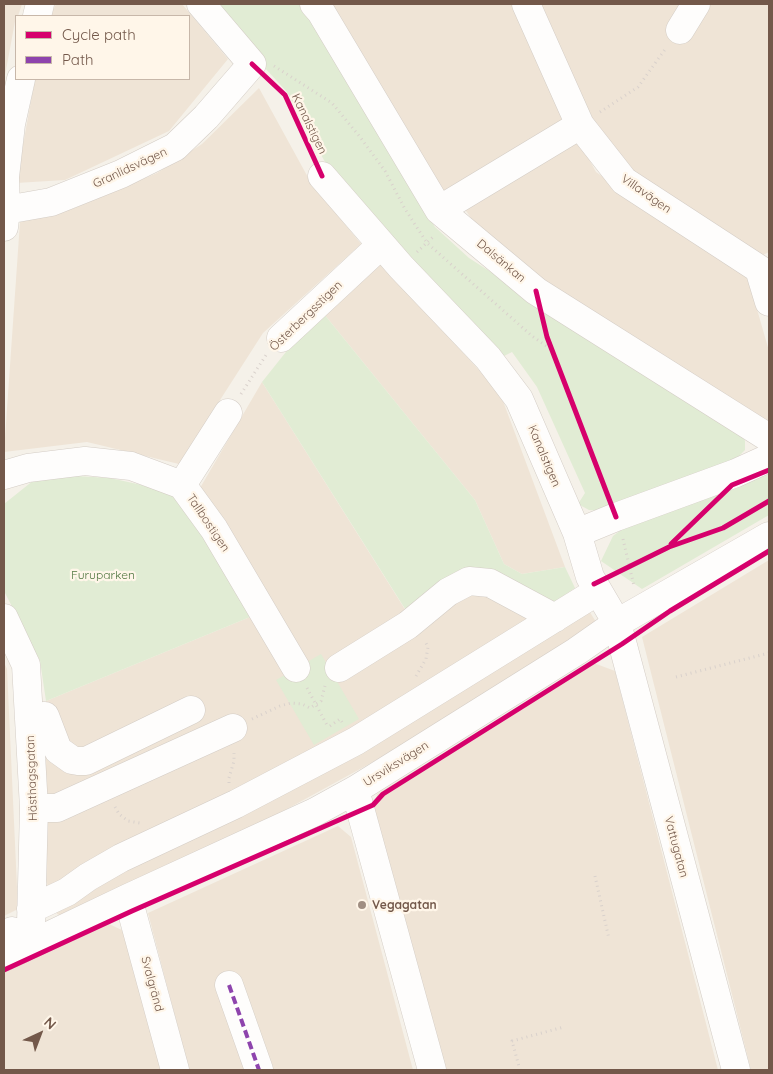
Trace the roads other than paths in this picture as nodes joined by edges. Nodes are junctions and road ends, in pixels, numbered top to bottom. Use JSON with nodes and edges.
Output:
{"nodes":[{"id":1,"x":201,"y":4,"type":"edge"},
{"id":2,"x":314,"y":4,"type":"edge"},
{"id":3,"x":526,"y":4,"type":"edge"},
{"id":4,"x":696,"y":4,"type":"edge"},
{"id":5,"x":680,"y":30,"type":"road end"},
{"id":6,"x":22,"y":80,"type":"edge"},
{"id":7,"x":589,"y":119,"type":"junction"},
{"id":8,"x":322,"y":176,"type":"dead end"},
{"id":9,"x":445,"y":215,"type":"junction"},
{"id":10,"x":5,"y":219,"type":"edge"},
{"id":11,"x":381,"y":245,"type":"junction"},
{"id":12,"x":764,"y":266,"type":"edge"},
{"id":13,"x":769,"y":302,"type":"edge"},
{"id":14,"x":281,"y":338,"type":"road end"},
{"id":15,"x":235,"y":404,"type":"road end"},
{"id":16,"x":769,"y":438,"type":"edge"},
{"id":17,"x":769,"y":458,"type":"edge"},
{"id":18,"x":4,"y":476,"type":"edge"},
{"id":19,"x":182,"y":485,"type":"junction"},
{"id":20,"x":577,"y":533,"type":"junction"},
{"id":21,"x":769,"y":536,"type":"edge"},
{"id":22,"x":596,"y":588,"type":"junction"},
{"id":23,"x":4,"y":618,"type":"edge"},
{"id":24,"x":555,"y":618,"type":"junction"},
{"id":25,"x":617,"y":623,"type":"junction"},
{"id":26,"x":296,"y":668,"type":"dead end"},
{"id":27,"x":339,"y":668,"type":"road end"},
{"id":28,"x":191,"y":710,"type":"dead end"},
{"id":29,"x":29,"y":718,"type":"junction"},
{"id":30,"x":231,"y":729,"type":"road end"},
{"id":31,"x":354,"y":790,"type":"junction"},
{"id":32,"x":34,"y":808,"type":"junction"},
{"id":33,"x":128,"y":898,"type":"junction"},
{"id":34,"x":32,"y":909,"type":"junction"},
{"id":35,"x":4,"y":934,"type":"edge"},
{"id":36,"x":30,"y":944,"type":"junction"},
{"id":37,"x":4,"y":957,"type":"edge"},
{"id":38,"x":229,"y":985,"type":"dead end"},
{"id":39,"x":175,"y":1070,"type":"edge"},
{"id":40,"x":259,"y":1070,"type":"edge"},
{"id":41,"x":432,"y":1070,"type":"edge"},
{"id":42,"x":736,"y":1070,"type":"edge"}],
"edges":[{"from":1,"to":10,"type":"street","name":"Granlidsvägen"},
{"from":2,"to":9,"type":"street","name":"Dalsänkan"},
{"from":3,"to":7,"type":"street","name":"Villavägen"},
{"from":4,"to":5,"type":"street"},
{"from":6,"to":10,"type":"street"},
{"from":7,"to":9,"type":"street"},
{"from":7,"to":12,"type":"street","name":"Villavägen"},
{"from":8,"to":11,"type":"street","name":"Kanalstigen"},
{"from":9,"to":16,"type":"street","name":"Dalsänkan"},
{"from":11,"to":14,"type":"street","name":"Österbergsstigen"},
{"from":11,"to":20,"type":"street","name":"Kanalstigen"},
{"from":12,"to":13,"type":"street","name":"Villavägen"},
{"from":15,"to":19,"type":"street"},
{"from":17,"to":20,"type":"street"},
{"from":18,"to":19,"type":"street","name":"Tallbostigen"},
{"from":19,"to":26,"type":"street","name":"Tallbostigen"},
{"from":20,"to":22,"type":"street","name":"Kanalstigen"},
{"from":21,"to":25,"type":"street","name":"Ursviksvägen"},
{"from":22,"to":24,"type":"street"},
{"from":22,"to":25,"type":"street","name":"Kanalstigen"},
{"from":23,"to":29,"type":"street","name":"Hästhagsgatan"},
{"from":24,"to":27,"type":"street"},
{"from":24,"to":34,"type":"street"},
{"from":25,"to":31,"type":"street","name":"Ursviksvägen"},
{"from":25,"to":42,"type":"street","name":"Vattugatan"},
{"from":28,"to":29,"type":"street"},
{"from":29,"to":32,"type":"street","name":"Hästhagsgatan"},
{"from":30,"to":32,"type":"street"},
{"from":31,"to":33,"type":"street","name":"Ursviksvägen"},
{"from":31,"to":41,"type":"street"},
{"from":32,"to":34,"type":"street","name":"Hästhagsgatan"},
{"from":33,"to":36,"type":"street","name":"Ursviksvägen"},
{"from":33,"to":39,"type":"street","name":"Svalgränd"},
{"from":34,"to":36,"type":"street","name":"Hästhagsgatan"},
{"from":35,"to":36,"type":"street"},
{"from":36,"to":37,"type":"street","name":"Ursviksvägen"},
{"from":38,"to":40,"type":"street"}]}
